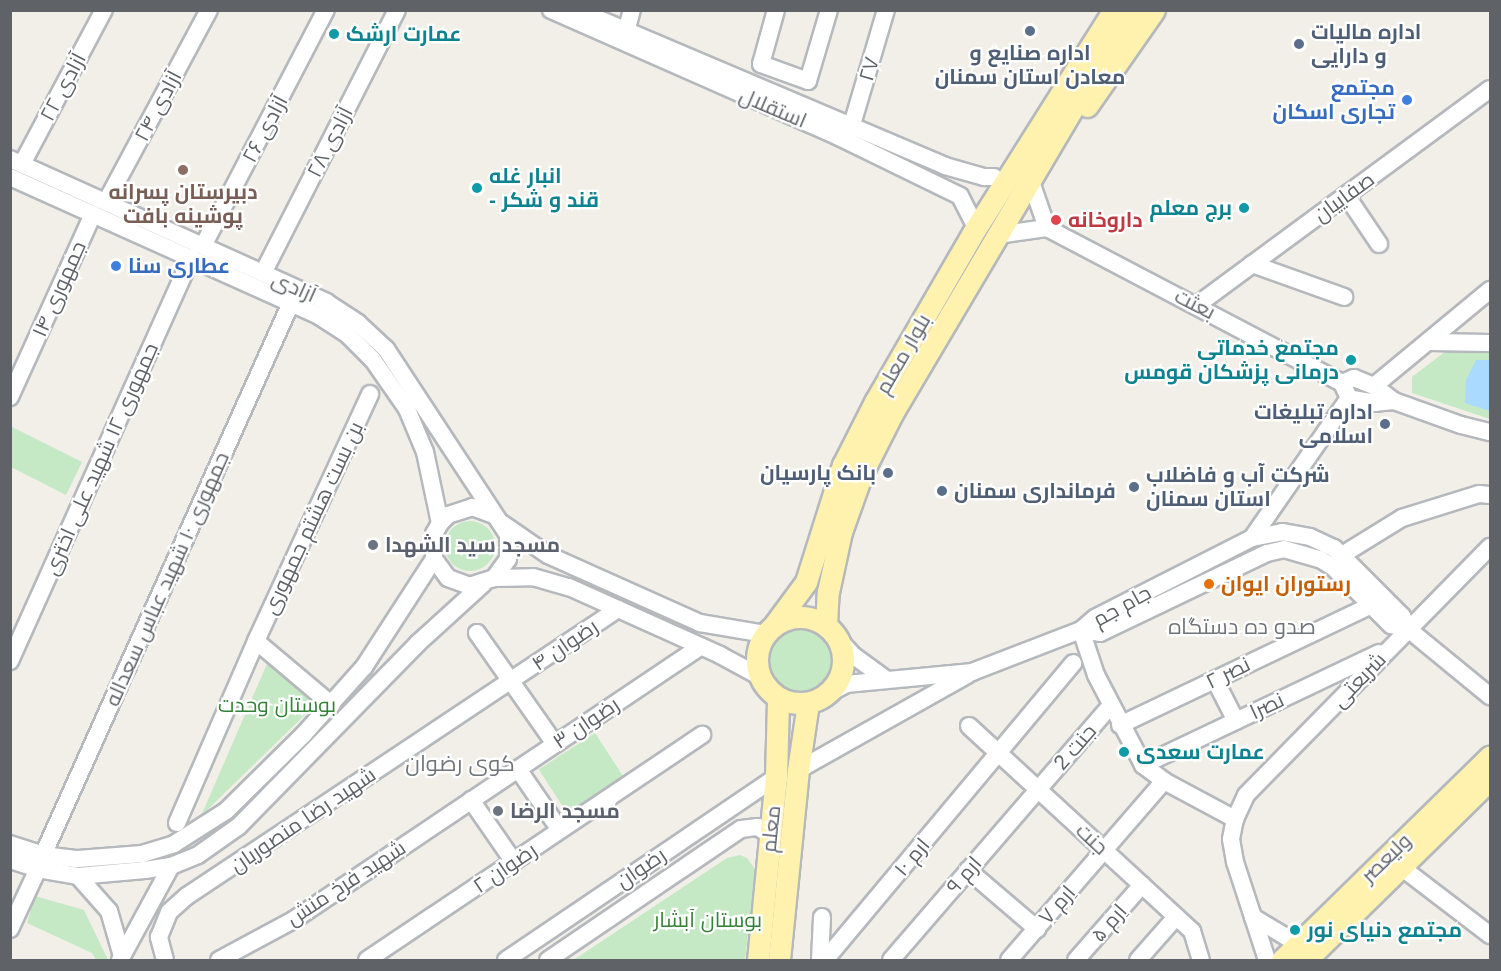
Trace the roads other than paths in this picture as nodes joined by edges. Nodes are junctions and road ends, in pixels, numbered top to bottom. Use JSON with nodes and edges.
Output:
{"nodes":[{"id":1,"x":104,"y":10,"type":"edge"},
{"id":2,"x":209,"y":10,"type":"edge"},
{"id":3,"x":326,"y":10,"type":"edge"},
{"id":4,"x":397,"y":10,"type":"edge"},
{"id":5,"x":551,"y":10,"type":"edge"},
{"id":6,"x":578,"y":10,"type":"edge"},
{"id":7,"x":632,"y":10,"type":"edge"},
{"id":8,"x":776,"y":10,"type":"edge"},
{"id":9,"x":829,"y":10,"type":"edge"},
{"id":10,"x":886,"y":10,"type":"edge"},
{"id":11,"x":1100,"y":10,"type":"edge"},
{"id":12,"x":1114,"y":10,"type":"edge"},
{"id":13,"x":1131,"y":10,"type":"edge"},
{"id":14,"x":1154,"y":10,"type":"edge"},
{"id":15,"x":626,"y":32,"type":"junction"},
{"id":16,"x":1491,"y":89,"type":"edge"},
{"id":17,"x":1065,"y":101,"type":"junction"},
{"id":18,"x":851,"y":128,"type":"junction"},
{"id":19,"x":1041,"y":161,"type":"junction"},
{"id":20,"x":14,"y":167,"type":"edge"},
{"id":21,"x":984,"y":175,"type":"junction"},
{"id":22,"x":1029,"y":179,"type":"junction"},
{"id":23,"x":62,"y":191,"type":"junction"},
{"id":24,"x":1346,"y":195,"type":"junction"},
{"id":25,"x":960,"y":196,"type":"junction"},
{"id":26,"x":106,"y":202,"type":"junction"},
{"id":27,"x":93,"y":214,"type":"junction"},
{"id":28,"x":976,"y":228,"type":"junction"},
{"id":29,"x":1047,"y":228,"type":"junction"},
{"id":30,"x":997,"y":235,"type":"junction"},
{"id":31,"x":1379,"y":244,"type":"dead end"},
{"id":32,"x":197,"y":252,"type":"junction"},
{"id":33,"x":1252,"y":264,"type":"junction"},
{"id":34,"x":263,"y":273,"type":"junction"},
{"id":35,"x":1491,"y":290,"type":"edge"},
{"id":36,"x":1344,"y":297,"type":"dead end"},
{"id":37,"x":291,"y":303,"type":"junction"},
{"id":38,"x":1197,"y":305,"type":"junction"},
{"id":39,"x":1430,"y":342,"type":"junction"},
{"id":40,"x":1491,"y":343,"type":"edge"},
{"id":41,"x":1404,"y":364,"type":"junction"},
{"id":42,"x":1342,"y":383,"type":"junction"},
{"id":43,"x":1374,"y":386,"type":"junction"},
{"id":44,"x":370,"y":394,"type":"dead end"},
{"id":45,"x":10,"y":397,"type":"edge"},
{"id":46,"x":1349,"y":398,"type":"junction"},
{"id":47,"x":1394,"y":401,"type":"junction"},
{"id":48,"x":1491,"y":432,"type":"edge"},
{"id":49,"x":473,"y":482,"type":"junction"},
{"id":50,"x":434,"y":495,"type":"junction"},
{"id":51,"x":1491,"y":495,"type":"edge"},
{"id":52,"x":499,"y":520,"type":"junction"},
{"id":53,"x":440,"y":523,"type":"junction"},
{"id":54,"x":1252,"y":538,"type":"junction"},
{"id":55,"x":1491,"y":547,"type":"edge"},
{"id":56,"x":1342,"y":555,"type":"junction"},
{"id":57,"x":434,"y":558,"type":"junction"},
{"id":58,"x":488,"y":581,"type":"junction"},
{"id":59,"x":806,"y":582,"type":"junction"},
{"id":60,"x":828,"y":592,"type":"junction"},
{"id":61,"x":1370,"y":606,"type":"junction"},
{"id":62,"x":618,"y":609,"type":"junction"},
{"id":63,"x":770,"y":629,"type":"junction"},
{"id":64,"x":1081,"y":630,"type":"junction"},
{"id":65,"x":1408,"y":630,"type":"junction"},
{"id":66,"x":832,"y":632,"type":"junction"},
{"id":67,"x":477,"y":633,"type":"dead end"},
{"id":68,"x":256,"y":641,"type":"junction"},
{"id":69,"x":701,"y":646,"type":"junction"},
{"id":70,"x":1390,"y":647,"type":"junction"},
{"id":71,"x":10,"y":661,"type":"edge"},
{"id":72,"x":1073,"y":663,"type":"dead end"},
{"id":73,"x":972,"y":672,"type":"junction"},
{"id":74,"x":759,"y":676,"type":"junction"},
{"id":75,"x":886,"y":680,"type":"junction"},
{"id":76,"x":1215,"y":680,"type":"junction"},
{"id":77,"x":511,"y":681,"type":"junction"},
{"id":78,"x":1491,"y":696,"type":"edge"},
{"id":79,"x":778,"y":698,"type":"junction"},
{"id":80,"x":815,"y":700,"type":"junction"},
{"id":81,"x":332,"y":705,"type":"junction"},
{"id":82,"x":1111,"y":705,"type":"junction"},
{"id":83,"x":1236,"y":721,"type":"junction"},
{"id":84,"x":1120,"y":725,"type":"junction"},
{"id":85,"x":969,"y":726,"type":"dead end"},
{"id":86,"x":304,"y":734,"type":"junction"},
{"id":87,"x":702,"y":735,"type":"dead end"},
{"id":88,"x":555,"y":744,"type":"junction"},
{"id":89,"x":318,"y":746,"type":"junction"},
{"id":90,"x":999,"y":753,"type":"junction"},
{"id":91,"x":1491,"y":756,"type":"edge"},
{"id":92,"x":1143,"y":765,"type":"junction"},
{"id":93,"x":518,"y":769,"type":"junction"},
{"id":94,"x":798,"y":770,"type":"junction"},
{"id":95,"x":776,"y":777,"type":"junction"},
{"id":96,"x":1491,"y":779,"type":"edge"},
{"id":97,"x":1164,"y":782,"type":"junction"},
{"id":98,"x":1038,"y":789,"type":"junction"},
{"id":99,"x":471,"y":800,"type":"junction"},
{"id":100,"x":1235,"y":819,"type":"junction"},
{"id":101,"x":177,"y":823,"type":"dead end"},
{"id":102,"x":560,"y":830,"type":"junction"},
{"id":103,"x":771,"y":836,"type":"junction"},
{"id":104,"x":10,"y":844,"type":"edge"},
{"id":105,"x":1104,"y":850,"type":"junction"},
{"id":106,"x":10,"y":860,"type":"edge"},
{"id":107,"x":40,"y":862,"type":"junction"},
{"id":108,"x":514,"y":862,"type":"junction"},
{"id":109,"x":171,"y":866,"type":"junction"},
{"id":110,"x":1401,"y":867,"type":"junction"},
{"id":111,"x":968,"y":870,"type":"junction"},
{"id":112,"x":78,"y":876,"type":"junction"},
{"id":113,"x":1142,"y":885,"type":"junction"},
{"id":114,"x":1176,"y":916,"type":"junction"},
{"id":115,"x":822,"y":917,"type":"dead end"},
{"id":116,"x":1252,"y":917,"type":"junction"},
{"id":117,"x":10,"y":929,"type":"edge"},
{"id":118,"x":1036,"y":929,"type":"junction"},
{"id":119,"x":1491,"y":935,"type":"edge"},
{"id":120,"x":1305,"y":954,"type":"edge"},
{"id":121,"x":121,"y":958,"type":"edge"},
{"id":122,"x":377,"y":958,"type":"edge"},
{"id":123,"x":165,"y":960,"type":"edge"},
{"id":124,"x":219,"y":960,"type":"edge"},
{"id":125,"x":506,"y":960,"type":"edge"},
{"id":126,"x":548,"y":960,"type":"edge"},
{"id":127,"x":758,"y":960,"type":"edge"},
{"id":128,"x":779,"y":960,"type":"edge"},
{"id":129,"x":820,"y":960,"type":"edge"},
{"id":130,"x":825,"y":960,"type":"edge"},
{"id":131,"x":891,"y":960,"type":"edge"},
{"id":132,"x":1009,"y":960,"type":"edge"},
{"id":133,"x":1077,"y":960,"type":"edge"},
{"id":134,"x":1138,"y":960,"type":"edge"},
{"id":135,"x":1201,"y":960,"type":"edge"},
{"id":136,"x":1267,"y":960,"type":"edge"},
{"id":137,"x":1282,"y":960,"type":"edge"}],
"edges":[{"from":1,"to":20,"type":"street","name":"آزادی ۲۲"},
{"from":2,"to":26,"type":"street","name":"آزادی ۲۴"},
{"from":3,"to":32,"type":"street","name":"آزادی ۲۶"},
{"from":4,"to":34,"type":"street","name":"آزادی ۲۸"},
{"from":5,"to":25,"type":"street","name":"استقلال"},
{"from":6,"to":15,"type":"street","name":"استقلال"},
{"from":7,"to":15,"type":"street"},
{"from":8,"to":9,"type":"street"},
{"from":10,"to":18,"type":"street","name":"۲۷"},
{"from":11,"to":21,"type":"main road"},
{"from":12,"to":17,"type":"main road"},
{"from":13,"to":17,"type":"main road"},
{"from":14,"to":19,"type":"main road"},
{"from":15,"to":18,"type":"street","name":"استقلال"},
{"from":16,"to":24,"type":"street","name":"صفاییان"},
{"from":17,"to":19,"type":"main road","name":"بلوار معلم"},
{"from":17,"to":28,"type":"main road","name":"بلوار معلم"},
{"from":18,"to":21,"type":"street","name":"استقلال"},
{"from":19,"to":22,"type":"main road","name":"بلوار معلم"},
{"from":20,"to":23,"type":"street","name":"آزادی"},
{"from":21,"to":25,"type":"street"},
{"from":21,"to":28,"type":"main road"},
{"from":22,"to":29,"type":"street"},
{"from":22,"to":30,"type":"main road","name":"بلوار معلم"},
{"from":23,"to":26,"type":"street","name":"آزادی"},
{"from":23,"to":27,"type":"street","name":"آزادی"},
{"from":24,"to":31,"type":"street"},
{"from":24,"to":33,"type":"street","name":"صفاییان"},
{"from":25,"to":28,"type":"street"},
{"from":26,"to":32,"type":"street","name":"آزادی"},
{"from":27,"to":32,"type":"street","name":"آزادی"},
{"from":27,"to":45,"type":"street","name":"جمهوری ۱۴"},
{"from":28,"to":59,"type":"main road","name":"بلوار معلم"},
{"from":29,"to":30,"type":"street"},
{"from":29,"to":38,"type":"street","name":"بعثت"},
{"from":30,"to":60,"type":"main road","name":"بلوار معلم"},
{"from":32,"to":34,"type":"street","name":"آزادی"},
{"from":32,"to":37,"type":"street","name":"آزادی"},
{"from":32,"to":71,"type":"street","name":"جمهوری ۱۲ شهید علی اختری"},
{"from":33,"to":36,"type":"street"},
{"from":33,"to":38,"type":"street","name":"صفاییان"},
{"from":34,"to":49,"type":"street","name":"آزادی"},
{"from":35,"to":39,"type":"street"},
{"from":37,"to":50,"type":"street","name":"آزادی"},
{"from":37,"to":107,"type":"street","name":"جمهوری ۱۰ شهید عباس سعداله"},
{"from":38,"to":42,"type":"street","name":"بعثت"},
{"from":39,"to":40,"type":"street"},
{"from":39,"to":41,"type":"street"},
{"from":41,"to":43,"type":"street"},
{"from":41,"to":47,"type":"street"},
{"from":42,"to":43,"type":"street"},
{"from":42,"to":46,"type":"street"},
{"from":43,"to":47,"type":"street"},
{"from":44,"to":68,"type":"street","name":"بن بست هشتم جمهوری"},
{"from":46,"to":47,"type":"street"},
{"from":46,"to":54,"type":"street"},
{"from":47,"to":48,"type":"street"},
{"from":49,"to":50,"type":"street"},
{"from":49,"to":52,"type":"street","name":"آزادی"},
{"from":50,"to":53,"type":"street","name":"آزادی"},
{"from":51,"to":56,"type":"street"},
{"from":52,"to":53,"type":"street"},
{"from":52,"to":58,"type":"street"},
{"from":52,"to":63,"type":"street"},
{"from":53,"to":57,"type":"street"},
{"from":54,"to":56,"type":"street","name":"جام جم"},
{"from":54,"to":64,"type":"street","name":"جام جم"},
{"from":55,"to":65,"type":"street","name":"شریعتی"},
{"from":56,"to":65,"type":"street","name":"جام جم"},
{"from":57,"to":58,"type":"street"},
{"from":57,"to":81,"type":"street"},
{"from":58,"to":62,"type":"street"},
{"from":58,"to":89,"type":"street"},
{"from":59,"to":60,"type":"main road"},
{"from":59,"to":63,"type":"main road","name":"بلوار معلم"},
{"from":60,"to":66,"type":"main road","name":"بلوار معلم"},
{"from":61,"to":64,"type":"street","name":"جام جم"},
{"from":61,"to":65,"type":"street","name":"جام جم"},
{"from":61,"to":76,"type":"street","name":"نصر ۲"},
{"from":62,"to":69,"type":"street"},
{"from":62,"to":77,"type":"street","name":"رضوان ۴"},
{"from":63,"to":66,"type":"main road"},
{"from":63,"to":74,"type":"main road"},
{"from":64,"to":73,"type":"street"},
{"from":64,"to":82,"type":"street"},
{"from":65,"to":70,"type":"street","name":"شریعتی"},
{"from":65,"to":78,"type":"street","name":"جام جم"},
{"from":66,"to":75,"type":"street"},
{"from":66,"to":80,"type":"main road"},
{"from":67,"to":77,"type":"street"},
{"from":68,"to":81,"type":"street","name":"بن بست هشتم جمهوری"},
{"from":68,"to":101,"type":"street","name":"بن بست هشتم جمهوری"},
{"from":69,"to":74,"type":"street"},
{"from":69,"to":88,"type":"street","name":"رضوان ۳"},
{"from":70,"to":83,"type":"street","name":"نصرا"},
{"from":70,"to":100,"type":"street","name":"شریعتی"},
{"from":72,"to":90,"type":"street","name":"ارم ۱۰"},
{"from":73,"to":75,"type":"street"},
{"from":73,"to":94,"type":"street"},
{"from":74,"to":79,"type":"main road"},
{"from":75,"to":80,"type":"street"},
{"from":76,"to":83,"type":"street"},
{"from":76,"to":84,"type":"street","name":"نصر ۲"},
{"from":77,"to":88,"type":"street"},
{"from":77,"to":123,"type":"street","name":"شهید رضا منصوریان"},
{"from":79,"to":80,"type":"main road"},
{"from":79,"to":95,"type":"main road","name":"معلم"},
{"from":80,"to":94,"type":"main road","name":"معلم"},
{"from":81,"to":86,"type":"street"},
{"from":82,"to":84,"type":"street"},
{"from":82,"to":98,"type":"street","name":"جنت 2"},
{"from":83,"to":92,"type":"street","name":"نصرا"},
{"from":84,"to":92,"type":"street"},
{"from":85,"to":90,"type":"street","name":"جنت"},
{"from":86,"to":89,"type":"street"},
{"from":86,"to":107,"type":"street"},
{"from":87,"to":102,"type":"street","name":"رضوان ۲"},
{"from":88,"to":93,"type":"street","name":"رضوان ۳"},
{"from":89,"to":109,"type":"street"},
{"from":90,"to":98,"type":"street","name":"جنت"},
{"from":90,"to":130,"type":"street","name":"ارم ۱۰"},
{"from":91,"to":120,"type":"main road","name":"ولیعصر"},
{"from":92,"to":97,"type":"street"},
{"from":93,"to":99,"type":"street","name":"رضوان ۳"},
{"from":93,"to":102,"type":"street"},
{"from":94,"to":128,"type":"main road","name":"معلم"},
{"from":95,"to":103,"type":"main road","name":"معلم"},
{"from":95,"to":125,"type":"street","name":"رضوان"},
{"from":96,"to":110,"type":"main road","name":"ولیعصر"},
{"from":97,"to":100,"type":"street"},
{"from":97,"to":105,"type":"street","name":"اِرم ۷"},
{"from":98,"to":105,"type":"street","name":"جنت"},
{"from":98,"to":111,"type":"street","name":"ارم ۹"},
{"from":99,"to":108,"type":"street"},
{"from":99,"to":124,"type":"street","name":"شهید فرخ منش"},
{"from":100,"to":116,"type":"street","name":"شریعتی"},
{"from":102,"to":108,"type":"street","name":"رضوان ۲"},
{"from":103,"to":126,"type":"street","name":"رضوان"},
{"from":103,"to":127,"type":"main road","name":"معلم"},
{"from":104,"to":107,"type":"street"},
{"from":105,"to":113,"type":"street","name":"جنت"},
{"from":105,"to":118,"type":"street","name":"اِرم ۷"},
{"from":106,"to":107,"type":"street"},
{"from":107,"to":112,"type":"street"},
{"from":107,"to":117,"type":"street","name":"جمهوری ۱۰ شهید عباس سعداله"},
{"from":108,"to":122,"type":"street","name":"رضوان ۲"},
{"from":109,"to":112,"type":"street"},
{"from":109,"to":121,"type":"street"},
{"from":110,"to":119,"type":"street"},
{"from":110,"to":120,"type":"main road","name":"ولیعصر"},
{"from":111,"to":118,"type":"street"},
{"from":111,"to":131,"type":"street","name":"ارم ۹"},
{"from":112,"to":121,"type":"street"},
{"from":113,"to":114,"type":"street","name":"جنت"},
{"from":113,"to":133,"type":"street","name":"اِرم ۵"},
{"from":114,"to":134,"type":"street"},
{"from":114,"to":135,"type":"street","name":"جنت"},
{"from":115,"to":129,"type":"street"},
{"from":116,"to":120,"type":"street"},
{"from":116,"to":136,"type":"street","name":"شریعتی"},
{"from":118,"to":132,"type":"street","name":"اِرم ۷"},
{"from":120,"to":137,"type":"main road","name":"ولیعصر"}]}
